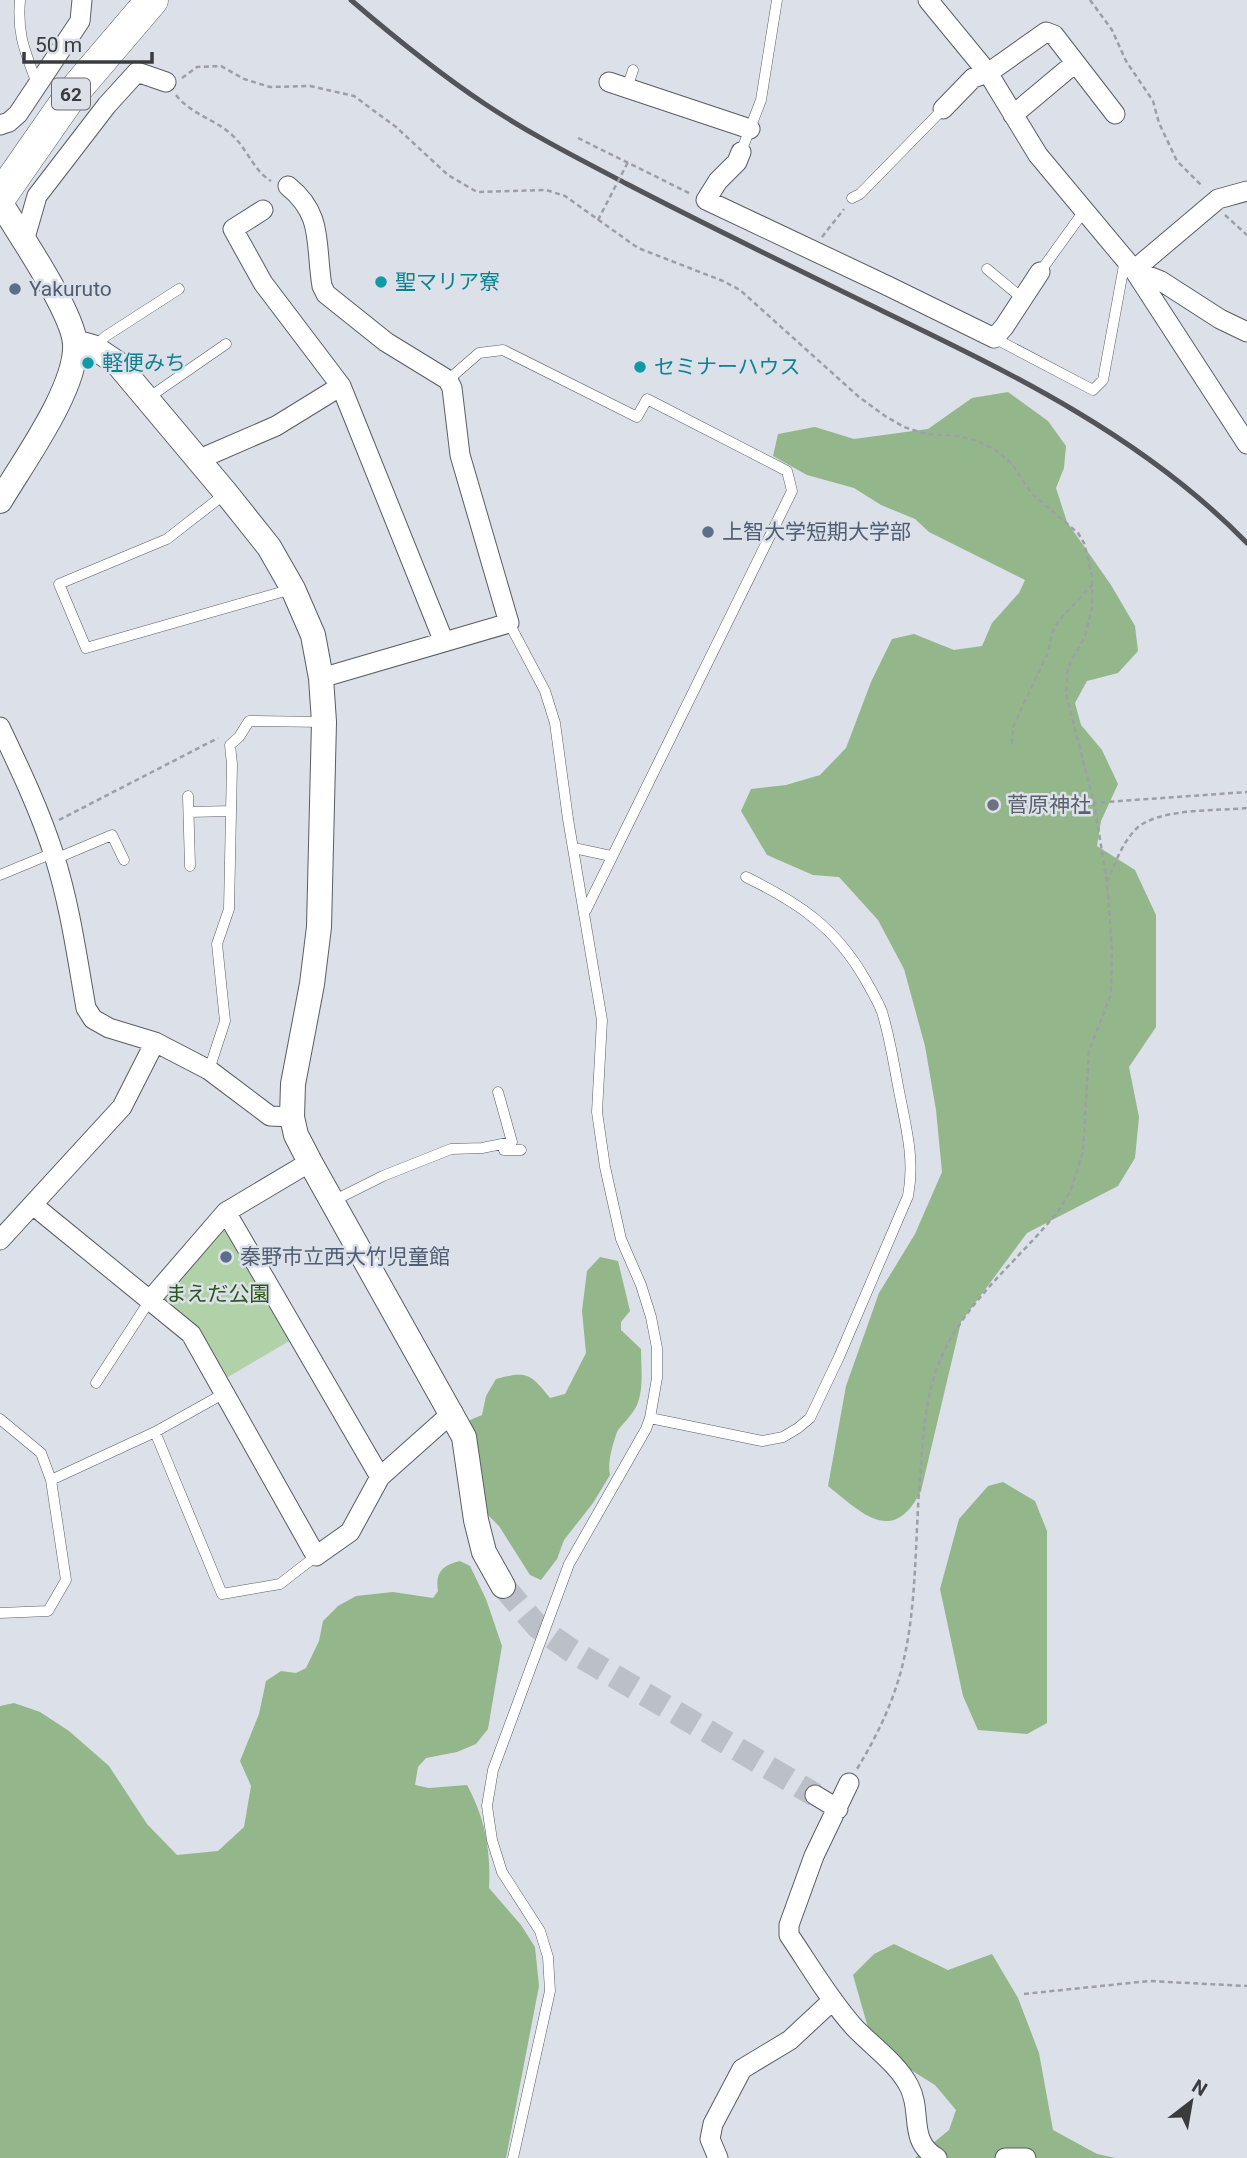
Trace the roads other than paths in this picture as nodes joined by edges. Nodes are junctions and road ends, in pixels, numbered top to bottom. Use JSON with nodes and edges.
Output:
{"nodes":[{"id":1,"x":20,"y":0,"type":"edge"},
{"id":2,"x":82,"y":0,"type":"edge"},
{"id":3,"x":152,"y":0,"type":"edge"},
{"id":4,"x":777,"y":0,"type":"edge"},
{"id":5,"x":928,"y":0,"type":"edge"},
{"id":6,"x":1075,"y":63,"type":"junction"},
{"id":7,"x":988,"y":73,"type":"junction"},
{"id":8,"x":623,"y":80,"type":"dead end"},
{"id":9,"x":166,"y":82,"type":"road end"},
{"id":10,"x":37,"y":85,"type":"junction"},
{"id":11,"x":943,"y":109,"type":"joint"},
{"id":12,"x":1115,"y":114,"type":"dead end"},
{"id":13,"x":1013,"y":116,"type":"junction"},
{"id":14,"x":0,"y":125,"type":"edge"},
{"id":15,"x":750,"y":129,"type":"junction"},
{"id":16,"x":741,"y":152,"type":"joint"},
{"id":17,"x":288,"y":186,"type":"road end"},
{"id":18,"x":1247,"y":191,"type":"edge"},
{"id":19,"x":0,"y":197,"type":"edge"},
{"id":20,"x":852,"y":198,"type":"road end"},
{"id":21,"x":0,"y":202,"type":"edge"},
{"id":22,"x":263,"y":210,"type":"dead end"},
{"id":23,"x":1084,"y":211,"type":"junction"},
{"id":24,"x":24,"y":241,"type":"junction"},
{"id":25,"x":1130,"y":265,"type":"junction"},
{"id":26,"x":987,"y":269,"type":"dead end"},
{"id":27,"x":1040,"y":272,"type":"joint"},
{"id":28,"x":179,"y":289,"type":"dead end"},
{"id":29,"x":1023,"y":299,"type":"junction"},
{"id":30,"x":1247,"y":332,"type":"edge"},
{"id":31,"x":994,"y":338,"type":"junction"},
{"id":32,"x":226,"y":344,"type":"dead end"},
{"id":33,"x":84,"y":345,"type":"junction"},
{"id":34,"x":448,"y":380,"type":"junction"},
{"id":35,"x":341,"y":386,"type":"junction"},
{"id":36,"x":147,"y":399,"type":"junction"},
{"id":37,"x":1247,"y":444,"type":"edge"},
{"id":38,"x":200,"y":462,"type":"junction"},
{"id":39,"x":226,"y":494,"type":"junction"},
{"id":40,"x":0,"y":501,"type":"edge"},
{"id":41,"x":293,"y":589,"type":"junction"},
{"id":42,"x":509,"y":622,"type":"junction"},
{"id":43,"x":444,"y":642,"type":"junction"},
{"id":44,"x":321,"y":678,"type":"junction"},
{"id":45,"x":324,"y":722,"type":"junction"},
{"id":46,"x":0,"y":727,"type":"edge"},
{"id":47,"x":188,"y":796,"type":"dead end"},
{"id":48,"x":231,"y":811,"type":"junction"},
{"id":49,"x":189,"y":812,"type":"junction"},
{"id":50,"x":574,"y":848,"type":"junction"},
{"id":51,"x":54,"y":856,"type":"junction"},
{"id":52,"x":611,"y":856,"type":"junction"},
{"id":53,"x":124,"y":860,"type":"dead end"},
{"id":54,"x":190,"y":866,"type":"dead end"},
{"id":55,"x":0,"y":875,"type":"edge"},
{"id":56,"x":746,"y":877,"type":"dead end"},
{"id":57,"x":586,"y":910,"type":"junction"},
{"id":58,"x":155,"y":1042,"type":"junction"},
{"id":59,"x":209,"y":1070,"type":"junction"},
{"id":60,"x":498,"y":1092,"type":"dead end"},
{"id":61,"x":292,"y":1116,"type":"junction"},
{"id":62,"x":503,"y":1144,"type":"junction"},
{"id":63,"x":521,"y":1150,"type":"dead end"},
{"id":64,"x":310,"y":1162,"type":"junction"},
{"id":65,"x":333,"y":1202,"type":"junction"},
{"id":66,"x":33,"y":1205,"type":"junction"},
{"id":67,"x":226,"y":1212,"type":"junction"},
{"id":68,"x":2,"y":1235,"type":"edge"},
{"id":69,"x":150,"y":1300,"type":"junction"},
{"id":70,"x":96,"y":1383,"type":"dead end"},
{"id":71,"x":223,"y":1394,"type":"junction"},
{"id":72,"x":453,"y":1412,"type":"junction"},
{"id":73,"x":650,"y":1418,"type":"junction"},
{"id":74,"x":0,"y":1419,"type":"edge"},
{"id":75,"x":155,"y":1432,"type":"junction"},
{"id":76,"x":380,"y":1477,"type":"junction"},
{"id":77,"x":51,"y":1479,"type":"junction"},
{"id":78,"x":316,"y":1556,"type":"junction"},
{"id":79,"x":503,"y":1586,"type":"tunnel mouth"},
{"id":80,"x":0,"y":1613,"type":"edge"},
{"id":81,"x":849,"y":1783,"type":"road end"},
{"id":82,"x":815,"y":1795,"type":"tunnel mouth"},
{"id":83,"x":838,"y":1810,"type":"junction"},
{"id":84,"x":833,"y":2000,"type":"junction"},
{"id":85,"x":513,"y":2158,"type":"edge"},
{"id":86,"x":718,"y":2158,"type":"edge"},
{"id":87,"x":937,"y":2158,"type":"edge"},
{"id":88,"x":1005,"y":2158,"type":"edge"},
{"id":89,"x":1026,"y":2158,"type":"edge"}],
"edges":[{"from":1,"to":10,"type":"lane"},
{"from":2,"to":10,"type":"street"},
{"from":3,"to":19,"type":"main road","number":"62"},
{"from":4,"to":15,"type":"lane"},
{"from":5,"to":7,"type":"street"},
{"from":6,"to":7,"type":"street"},
{"from":6,"to":12,"type":"street"},
{"from":6,"to":13,"type":"street"},
{"from":7,"to":11,"type":"street"},
{"from":7,"to":13,"type":"street"},
{"from":8,"to":15,"type":"street"},
{"from":9,"to":24,"type":"street"},
{"from":10,"to":14,"type":"street"},
{"from":11,"to":20,"type":"lane"},
{"from":13,"to":23,"type":"street"},
{"from":15,"to":16,"type":"lane"},
{"from":16,"to":31,"type":"street"},
{"from":17,"to":34,"type":"street"},
{"from":18,"to":25,"type":"street"},
{"from":21,"to":24,"type":"street"},
{"from":22,"to":35,"type":"street"},
{"from":23,"to":25,"type":"street"},
{"from":23,"to":27,"type":"lane"},
{"from":24,"to":33,"type":"street"},
{"from":25,"to":30,"type":"street"},
{"from":25,"to":31,"type":"lane"},
{"from":25,"to":37,"type":"street"},
{"from":26,"to":29,"type":"lane"},
{"from":27,"to":29,"type":"street"},
{"from":28,"to":33,"type":"lane"},
{"from":29,"to":31,"type":"street"},
{"from":32,"to":36,"type":"lane"},
{"from":33,"to":36,"type":"street"},
{"from":33,"to":40,"type":"street"},
{"from":34,"to":42,"type":"street"},
{"from":34,"to":52,"type":"lane"},
{"from":35,"to":38,"type":"street"},
{"from":35,"to":43,"type":"street"},
{"from":36,"to":38,"type":"street"},
{"from":38,"to":39,"type":"street"},
{"from":39,"to":41,"type":"street"},
{"from":39,"to":41,"type":"lane"},
{"from":41,"to":44,"type":"street"},
{"from":42,"to":43,"type":"street"},
{"from":42,"to":50,"type":"lane"},
{"from":43,"to":44,"type":"street"},
{"from":44,"to":45,"type":"street"},
{"from":45,"to":48,"type":"lane"},
{"from":45,"to":61,"type":"street"},
{"from":46,"to":51,"type":"street"},
{"from":47,"to":49,"type":"lane"},
{"from":48,"to":49,"type":"lane"},
{"from":48,"to":59,"type":"lane"},
{"from":49,"to":54,"type":"lane"},
{"from":50,"to":52,"type":"lane"},
{"from":50,"to":57,"type":"lane"},
{"from":51,"to":53,"type":"lane"},
{"from":51,"to":55,"type":"lane"},
{"from":51,"to":58,"type":"street"},
{"from":52,"to":57,"type":"lane"},
{"from":56,"to":73,"type":"lane"},
{"from":57,"to":73,"type":"lane"},
{"from":58,"to":59,"type":"street"},
{"from":58,"to":66,"type":"street"},
{"from":59,"to":61,"type":"street"},
{"from":60,"to":62,"type":"lane"},
{"from":61,"to":64,"type":"street"},
{"from":62,"to":63,"type":"lane"},
{"from":62,"to":65,"type":"lane"},
{"from":64,"to":65,"type":"street"},
{"from":64,"to":67,"type":"street"},
{"from":65,"to":72,"type":"street"},
{"from":66,"to":68,"type":"street"},
{"from":66,"to":69,"type":"street"},
{"from":67,"to":69,"type":"street"},
{"from":67,"to":76,"type":"street"},
{"from":69,"to":70,"type":"lane"},
{"from":69,"to":71,"type":"street"},
{"from":71,"to":75,"type":"lane"},
{"from":71,"to":78,"type":"street"},
{"from":72,"to":76,"type":"street"},
{"from":72,"to":79,"type":"street"},
{"from":73,"to":85,"type":"lane"},
{"from":74,"to":77,"type":"lane"},
{"from":75,"to":77,"type":"lane"},
{"from":75,"to":78,"type":"lane"},
{"from":76,"to":78,"type":"street"},
{"from":77,"to":80,"type":"lane"},
{"from":81,"to":83,"type":"street"},
{"from":82,"to":83,"type":"street"},
{"from":83,"to":84,"type":"street"},
{"from":84,"to":86,"type":"street"},
{"from":84,"to":87,"type":"street"},
{"from":88,"to":89,"type":"street"}]}
